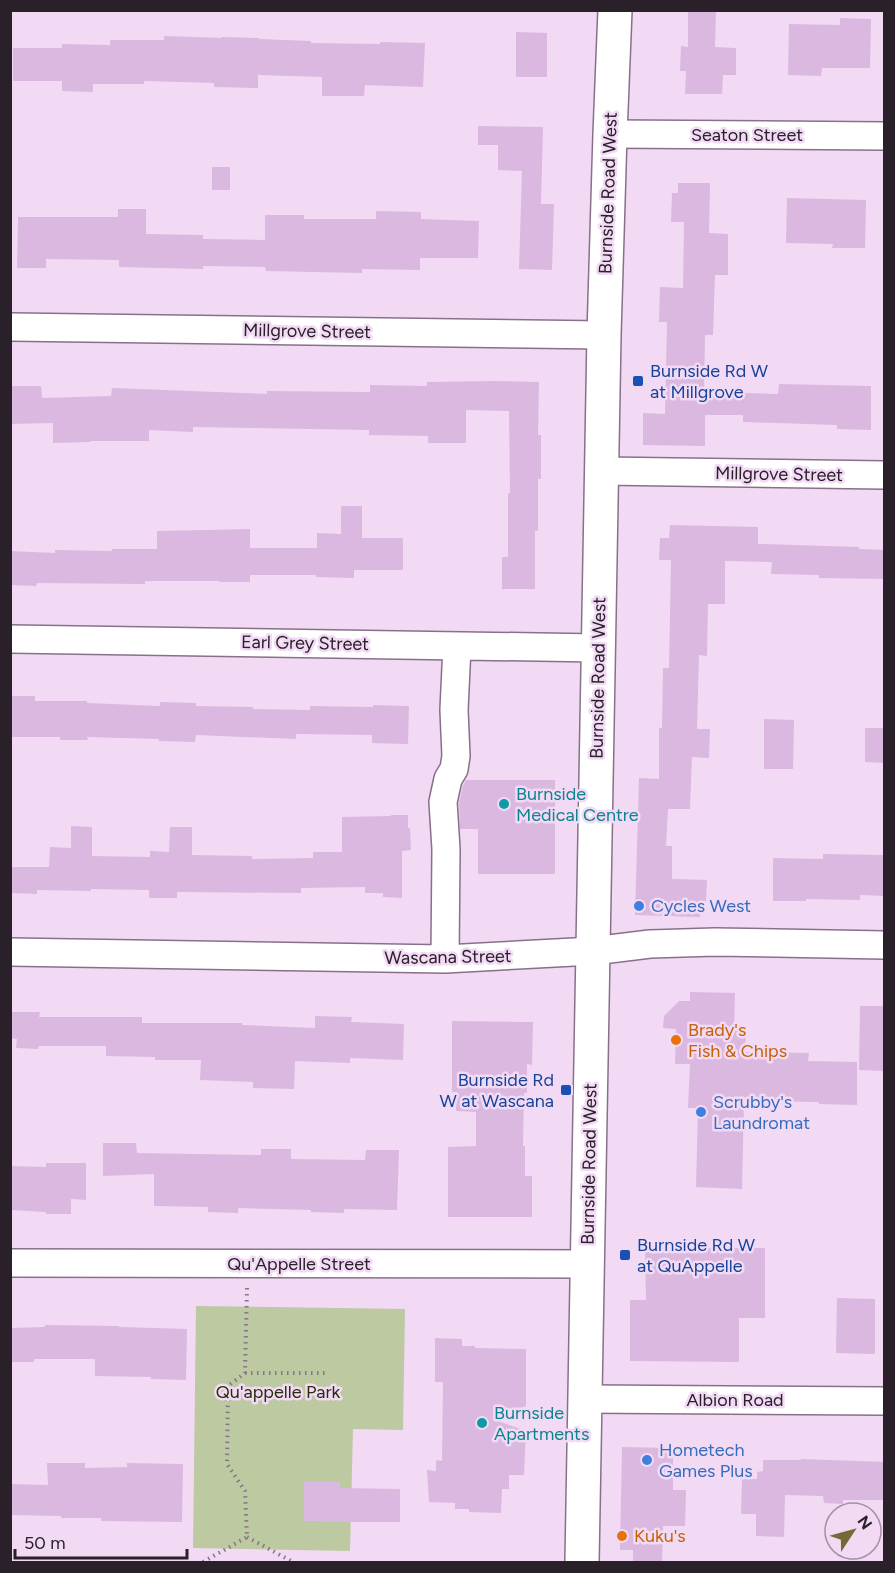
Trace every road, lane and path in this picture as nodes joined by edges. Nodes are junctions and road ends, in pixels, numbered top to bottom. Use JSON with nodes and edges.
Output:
{"nodes":[{"id":1,"x":615,"y":10,"type":"edge"},
{"id":2,"x":610,"y":134,"type":"junction"},
{"id":3,"x":885,"y":135,"type":"edge"},
{"id":4,"x":10,"y":327,"type":"edge"},
{"id":5,"x":604,"y":335,"type":"junction"},
{"id":6,"x":602,"y":471,"type":"junction"},
{"id":7,"x":885,"y":475,"type":"edge"},
{"id":8,"x":10,"y":639,"type":"edge"},
{"id":9,"x":457,"y":646,"type":"junction"},
{"id":10,"x":598,"y":648,"type":"junction"},
{"id":11,"x":885,"y":945,"type":"edge"},
{"id":12,"x":593,"y":951,"type":"junction"},
{"id":13,"x":10,"y":952,"type":"edge"},
{"id":14,"x":445,"y":959,"type":"junction"},
{"id":15,"x":10,"y":1263,"type":"edge"},
{"id":16,"x":247,"y":1263,"type":"junction"},
{"id":17,"x":587,"y":1264,"type":"junction"},
{"id":18,"x":245,"y":1373,"type":"junction"},
{"id":19,"x":326,"y":1373,"type":"dead end"},
{"id":20,"x":585,"y":1399,"type":"junction"},
{"id":21,"x":885,"y":1401,"type":"edge"},
{"id":22,"x":247,"y":1537,"type":"junction"},
{"id":23,"x":203,"y":1563,"type":"edge"},
{"id":24,"x":293,"y":1563,"type":"edge"},
{"id":25,"x":582,"y":1563,"type":"edge"}],
"edges":[{"from":1,"to":2,"type":"main road","name":"Burnside Road West"},
{"from":2,"to":3,"type":"street","name":"Seaton Street"},
{"from":2,"to":5,"type":"main road","name":"Burnside Road West"},
{"from":4,"to":5,"type":"street","name":"Millgrove Street"},
{"from":5,"to":6,"type":"main road","name":"Burnside Road West"},
{"from":6,"to":7,"type":"street","name":"Millgrove Street"},
{"from":6,"to":10,"type":"main road","name":"Burnside Road West"},
{"from":8,"to":9,"type":"street","name":"Earl Grey Street"},
{"from":9,"to":10,"type":"street","name":"Earl Grey Street"},
{"from":9,"to":14,"type":"street"},
{"from":10,"to":12,"type":"main road","name":"Burnside Road West"},
{"from":11,"to":12,"type":"street","name":"Wascana Street"},
{"from":12,"to":14,"type":"street","name":"Wascana Street"},
{"from":12,"to":17,"type":"main road","name":"Burnside Road West"},
{"from":13,"to":14,"type":"street","name":"Wascana Street"},
{"from":15,"to":16,"type":"street","name":"Qu'Appelle Street"},
{"from":16,"to":17,"type":"street","name":"Qu'Appelle Street"},
{"from":16,"to":18,"type":"path"},
{"from":17,"to":20,"type":"main road","name":"Burnside Road West"},
{"from":18,"to":19,"type":"path"},
{"from":18,"to":22,"type":"path"},
{"from":20,"to":21,"type":"street","name":"Albion Road"},
{"from":20,"to":25,"type":"main road","name":"Burnside Road West"},
{"from":22,"to":23,"type":"path"},
{"from":22,"to":24,"type":"path"}]}
